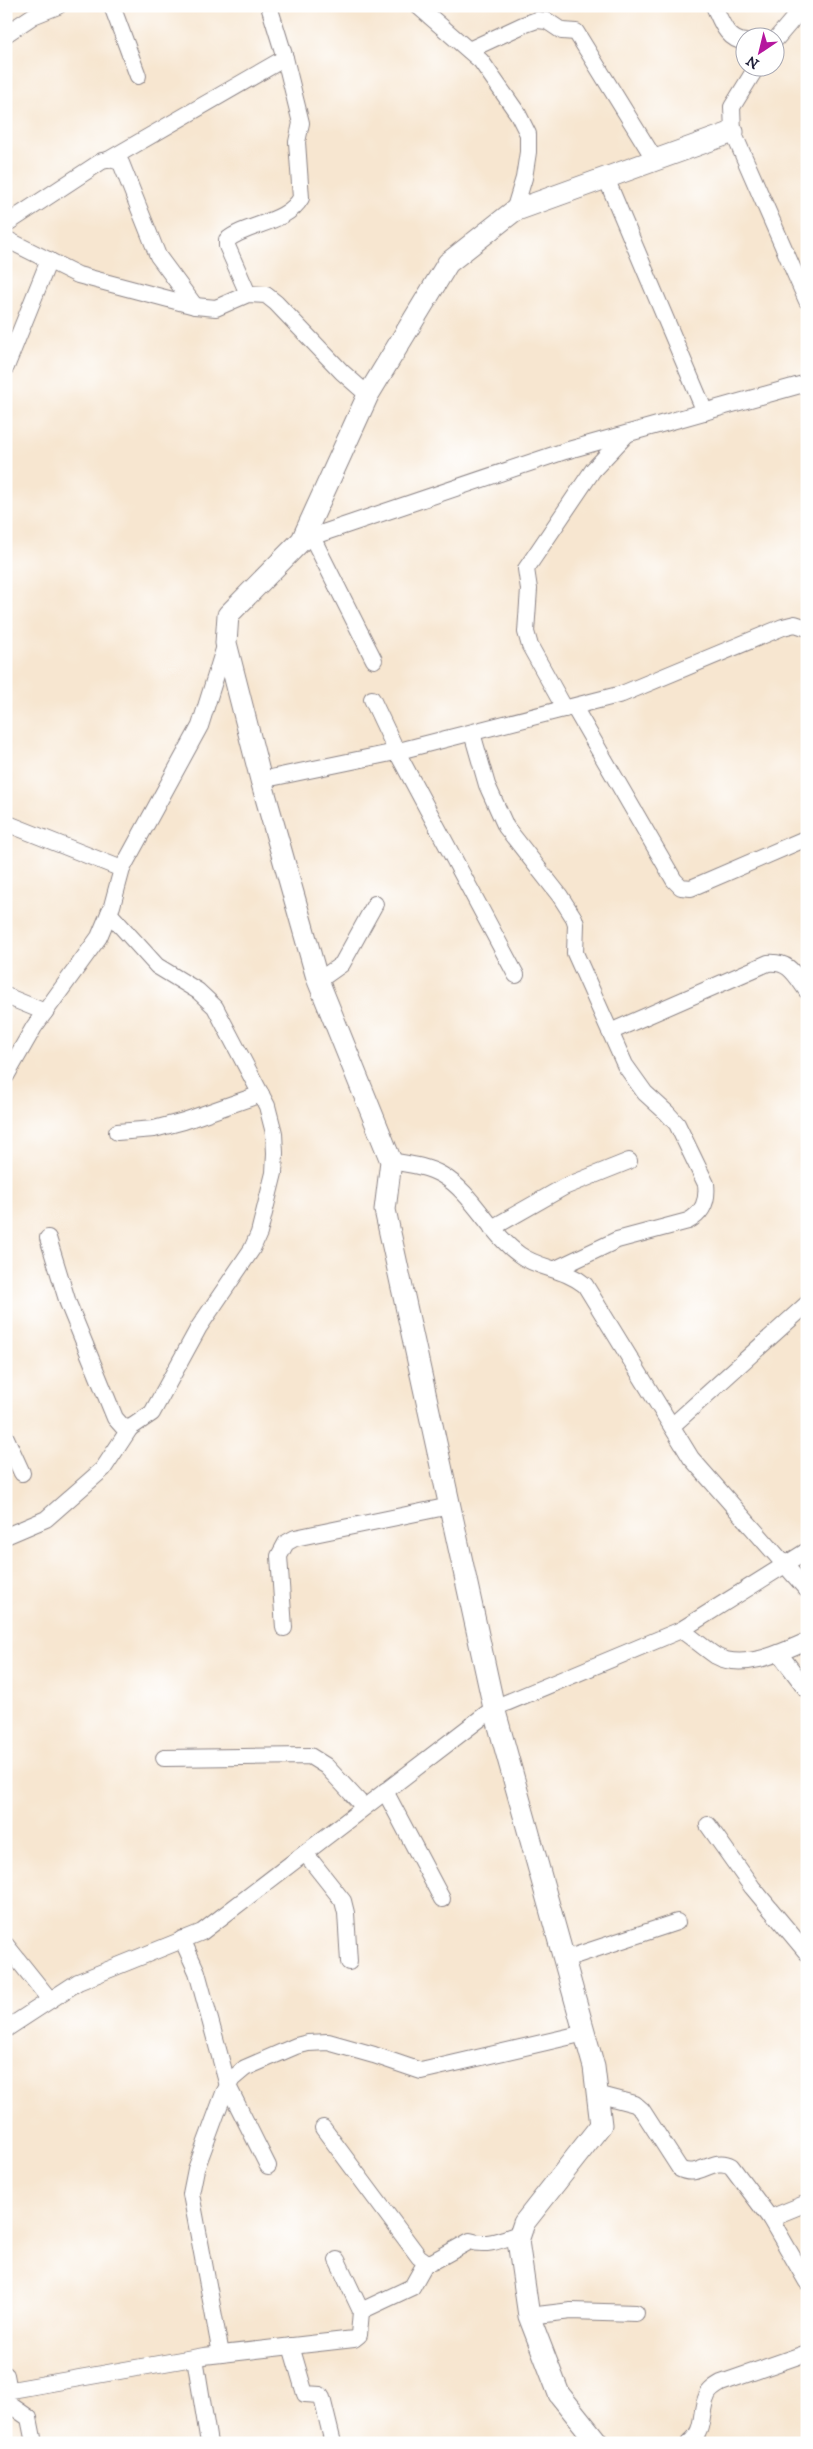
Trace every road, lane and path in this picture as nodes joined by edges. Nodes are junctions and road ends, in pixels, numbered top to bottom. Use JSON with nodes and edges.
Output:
{"nodes":[{"id":1,"x":58,"y":6,"type":"edge"},
{"id":2,"x":112,"y":6,"type":"edge"},
{"id":3,"x":269,"y":6,"type":"edge"},
{"id":4,"x":418,"y":6,"type":"edge"},
{"id":5,"x":714,"y":6,"type":"edge"},
{"id":6,"x":804,"y":6,"type":"edge"},
{"id":7,"x":785,"y":28,"type":"edge"},
{"id":8,"x":6,"y":34,"type":"edge"},
{"id":9,"x":736,"y":40,"type":"edge"},
{"id":10,"x":469,"y":50,"type":"junction"},
{"id":11,"x":285,"y":58,"type":"junction"},
{"id":12,"x":138,"y":76,"type":"dead end"},
{"id":13,"x":750,"y":78,"type":"edge"},
{"id":14,"x":733,"y":132,"type":"junction"},
{"id":15,"x":110,"y":159,"type":"junction"},
{"id":16,"x":655,"y":160,"type":"junction"},
{"id":17,"x":606,"y":178,"type":"junction"},
{"id":18,"x":514,"y":211,"type":"junction"},
{"id":19,"x":6,"y":224,"type":"edge"},
{"id":20,"x":6,"y":239,"type":"edge"},
{"id":21,"x":49,"y":260,"type":"junction"},
{"id":22,"x":248,"y":294,"type":"junction"},
{"id":23,"x":807,"y":301,"type":"edge"},
{"id":24,"x":195,"y":306,"type":"junction"},
{"id":25,"x":6,"y":367,"type":"edge"},
{"id":26,"x":807,"y":383,"type":"edge"},
{"id":27,"x":368,"y":395,"type":"junction"},
{"id":28,"x":705,"y":412,"type":"junction"},
{"id":29,"x":628,"y":434,"type":"junction"},
{"id":30,"x":307,"y":539,"type":"junction"},
{"id":31,"x":807,"y":628,"type":"edge"},
{"id":32,"x":226,"y":643,"type":"junction"},
{"id":33,"x":374,"y":660,"type":"dead end"},
{"id":34,"x":372,"y":699,"type":"dead end"},
{"id":35,"x":569,"y":708,"type":"junction"},
{"id":36,"x":472,"y":733,"type":"junction"},
{"id":37,"x":397,"y":752,"type":"junction"},
{"id":38,"x":261,"y":780,"type":"junction"},
{"id":39,"x":6,"y":823,"type":"edge"},
{"id":40,"x":807,"y":838,"type":"edge"},
{"id":41,"x":122,"y":869,"type":"junction"},
{"id":42,"x":375,"y":904,"type":"dead end"},
{"id":43,"x":109,"y":914,"type":"junction"},
{"id":44,"x":516,"y":975,"type":"dead end"},
{"id":45,"x":318,"y":981,"type":"junction"},
{"id":46,"x":807,"y":991,"type":"edge"},
{"id":47,"x":6,"y":996,"type":"edge"},
{"id":48,"x":45,"y":1012,"type":"junction"},
{"id":49,"x":610,"y":1032,"type":"junction"},
{"id":50,"x":6,"y":1076,"type":"edge"},
{"id":51,"x":261,"y":1094,"type":"junction"},
{"id":52,"x":117,"y":1132,"type":"dead end"},
{"id":53,"x":391,"y":1161,"type":"junction"},
{"id":54,"x":629,"y":1161,"type":"dead end"},
{"id":55,"x":492,"y":1228,"type":"junction"},
{"id":56,"x":48,"y":1238,"type":"dead end"},
{"id":57,"x":556,"y":1270,"type":"junction"},
{"id":58,"x":807,"y":1304,"type":"edge"},
{"id":59,"x":672,"y":1426,"type":"junction"},
{"id":60,"x":130,"y":1428,"type":"junction"},
{"id":61,"x":6,"y":1438,"type":"edge"},
{"id":62,"x":22,"y":1472,"type":"dead end"},
{"id":63,"x":450,"y":1506,"type":"junction"},
{"id":64,"x":6,"y":1536,"type":"edge"},
{"id":65,"x":807,"y":1551,"type":"edge"},
{"id":66,"x":785,"y":1566,"type":"junction"},
{"id":67,"x":807,"y":1590,"type":"edge"},
{"id":68,"x":284,"y":1628,"type":"dead end"},
{"id":69,"x":681,"y":1630,"type":"junction"},
{"id":70,"x":807,"y":1641,"type":"edge"},
{"id":71,"x":780,"y":1653,"type":"junction"},
{"id":72,"x":807,"y":1690,"type":"edge"},
{"id":73,"x":494,"y":1708,"type":"junction"},
{"id":74,"x":164,"y":1758,"type":"dead end"},
{"id":75,"x":385,"y":1791,"type":"junction"},
{"id":76,"x":364,"y":1807,"type":"junction"},
{"id":77,"x":708,"y":1825,"type":"dead end"},
{"id":78,"x":304,"y":1853,"type":"junction"},
{"id":79,"x":442,"y":1899,"type":"dead end"},
{"id":80,"x":677,"y":1922,"type":"dead end"},
{"id":81,"x":182,"y":1939,"type":"junction"},
{"id":82,"x":6,"y":1945,"type":"edge"},
{"id":83,"x":807,"y":1952,"type":"edge"},
{"id":84,"x":565,"y":1960,"type":"junction"},
{"id":85,"x":350,"y":1962,"type":"dead end"},
{"id":86,"x":50,"y":2000,"type":"junction"},
{"id":87,"x":6,"y":2029,"type":"edge"},
{"id":88,"x":585,"y":2033,"type":"junction"},
{"id":89,"x":228,"y":2086,"type":"junction"},
{"id":90,"x":597,"y":2094,"type":"junction"},
{"id":91,"x":323,"y":2128,"type":"dead end"},
{"id":92,"x":268,"y":2166,"type":"dead end"},
{"id":93,"x":807,"y":2203,"type":"edge"},
{"id":94,"x":770,"y":2218,"type":"junction"},
{"id":95,"x":521,"y":2233,"type":"junction"},
{"id":96,"x":337,"y":2260,"type":"dead end"},
{"id":97,"x":426,"y":2262,"type":"junction"},
{"id":98,"x":807,"y":2282,"type":"edge"},
{"id":99,"x":361,"y":2310,"type":"junction"},
{"id":100,"x":636,"y":2313,"type":"dead end"},
{"id":101,"x":529,"y":2316,"type":"junction"},
{"id":102,"x":291,"y":2346,"type":"junction"},
{"id":103,"x":807,"y":2353,"type":"edge"},
{"id":104,"x":221,"y":2354,"type":"junction"},
{"id":105,"x":195,"y":2358,"type":"junction"},
{"id":106,"x":7,"y":2390,"type":"edge"},
{"id":107,"x":34,"y":2443,"type":"edge"},
{"id":108,"x":209,"y":2443,"type":"edge"},
{"id":109,"x":332,"y":2443,"type":"edge"},
{"id":110,"x":598,"y":2443,"type":"edge"},
{"id":111,"x":689,"y":2443,"type":"edge"}],
"edges":[{"from":1,"to":8,"type":"street"},
{"from":2,"to":12,"type":"street"},
{"from":3,"to":11,"type":"street"},
{"from":4,"to":10,"type":"street"},
{"from":5,"to":9,"type":"street"},
{"from":6,"to":7,"type":"street"},
{"from":10,"to":16,"type":"street"},
{"from":10,"to":18,"type":"street"},
{"from":11,"to":15,"type":"street"},
{"from":11,"to":22,"type":"street"},
{"from":13,"to":14,"type":"street"},
{"from":14,"to":16,"type":"street"},
{"from":14,"to":23,"type":"street"},
{"from":15,"to":19,"type":"street"},
{"from":15,"to":24,"type":"street"},
{"from":16,"to":17,"type":"street"},
{"from":17,"to":18,"type":"street"},
{"from":17,"to":28,"type":"street"},
{"from":18,"to":27,"type":"street"},
{"from":20,"to":21,"type":"street"},
{"from":21,"to":24,"type":"street"},
{"from":21,"to":25,"type":"street"},
{"from":22,"to":24,"type":"street"},
{"from":22,"to":27,"type":"street"},
{"from":26,"to":28,"type":"street"},
{"from":27,"to":30,"type":"street"},
{"from":28,"to":29,"type":"street"},
{"from":29,"to":30,"type":"street"},
{"from":29,"to":35,"type":"street"},
{"from":30,"to":32,"type":"street"},
{"from":30,"to":33,"type":"street"},
{"from":31,"to":35,"type":"street"},
{"from":32,"to":38,"type":"street"},
{"from":32,"to":41,"type":"street"},
{"from":34,"to":37,"type":"street"},
{"from":35,"to":36,"type":"street"},
{"from":35,"to":40,"type":"street"},
{"from":36,"to":37,"type":"street"},
{"from":36,"to":49,"type":"street"},
{"from":37,"to":38,"type":"street"},
{"from":37,"to":44,"type":"street"},
{"from":38,"to":45,"type":"street"},
{"from":39,"to":41,"type":"street"},
{"from":41,"to":43,"type":"street"},
{"from":42,"to":45,"type":"street"},
{"from":43,"to":48,"type":"street"},
{"from":43,"to":51,"type":"street"},
{"from":45,"to":53,"type":"street"},
{"from":46,"to":49,"type":"street"},
{"from":47,"to":48,"type":"street"},
{"from":48,"to":50,"type":"street"},
{"from":49,"to":57,"type":"street"},
{"from":51,"to":52,"type":"street"},
{"from":51,"to":60,"type":"street"},
{"from":53,"to":55,"type":"street"},
{"from":53,"to":63,"type":"street"},
{"from":54,"to":55,"type":"street"},
{"from":55,"to":57,"type":"street"},
{"from":56,"to":60,"type":"street"},
{"from":57,"to":59,"type":"street"},
{"from":58,"to":59,"type":"street"},
{"from":59,"to":66,"type":"street"},
{"from":60,"to":64,"type":"street"},
{"from":61,"to":62,"type":"street"},
{"from":63,"to":68,"type":"street"},
{"from":63,"to":73,"type":"street"},
{"from":65,"to":66,"type":"street"},
{"from":66,"to":67,"type":"street"},
{"from":66,"to":69,"type":"street"},
{"from":69,"to":71,"type":"street"},
{"from":69,"to":73,"type":"street"},
{"from":70,"to":71,"type":"street"},
{"from":71,"to":72,"type":"street"},
{"from":73,"to":75,"type":"street"},
{"from":73,"to":84,"type":"street"},
{"from":74,"to":76,"type":"street"},
{"from":75,"to":76,"type":"street"},
{"from":75,"to":79,"type":"street"},
{"from":76,"to":78,"type":"street"},
{"from":77,"to":83,"type":"street"},
{"from":78,"to":81,"type":"street"},
{"from":78,"to":85,"type":"street"},
{"from":80,"to":84,"type":"street"},
{"from":81,"to":86,"type":"street"},
{"from":81,"to":89,"type":"street"},
{"from":82,"to":86,"type":"street"},
{"from":84,"to":88,"type":"street"},
{"from":86,"to":87,"type":"street"},
{"from":88,"to":89,"type":"street"},
{"from":88,"to":90,"type":"street"},
{"from":89,"to":92,"type":"street"},
{"from":89,"to":104,"type":"street"},
{"from":90,"to":94,"type":"street"},
{"from":90,"to":95,"type":"street"},
{"from":91,"to":97,"type":"street"},
{"from":93,"to":94,"type":"street"},
{"from":94,"to":98,"type":"street"},
{"from":95,"to":97,"type":"street"},
{"from":95,"to":101,"type":"street"},
{"from":96,"to":99,"type":"street"},
{"from":97,"to":99,"type":"street"},
{"from":99,"to":102,"type":"street"},
{"from":100,"to":101,"type":"street"},
{"from":101,"to":110,"type":"street"},
{"from":102,"to":104,"type":"street"},
{"from":102,"to":109,"type":"street"},
{"from":103,"to":111,"type":"street"},
{"from":104,"to":105,"type":"street"},
{"from":105,"to":106,"type":"street"},
{"from":105,"to":108,"type":"street"},
{"from":106,"to":107,"type":"street"}]}
